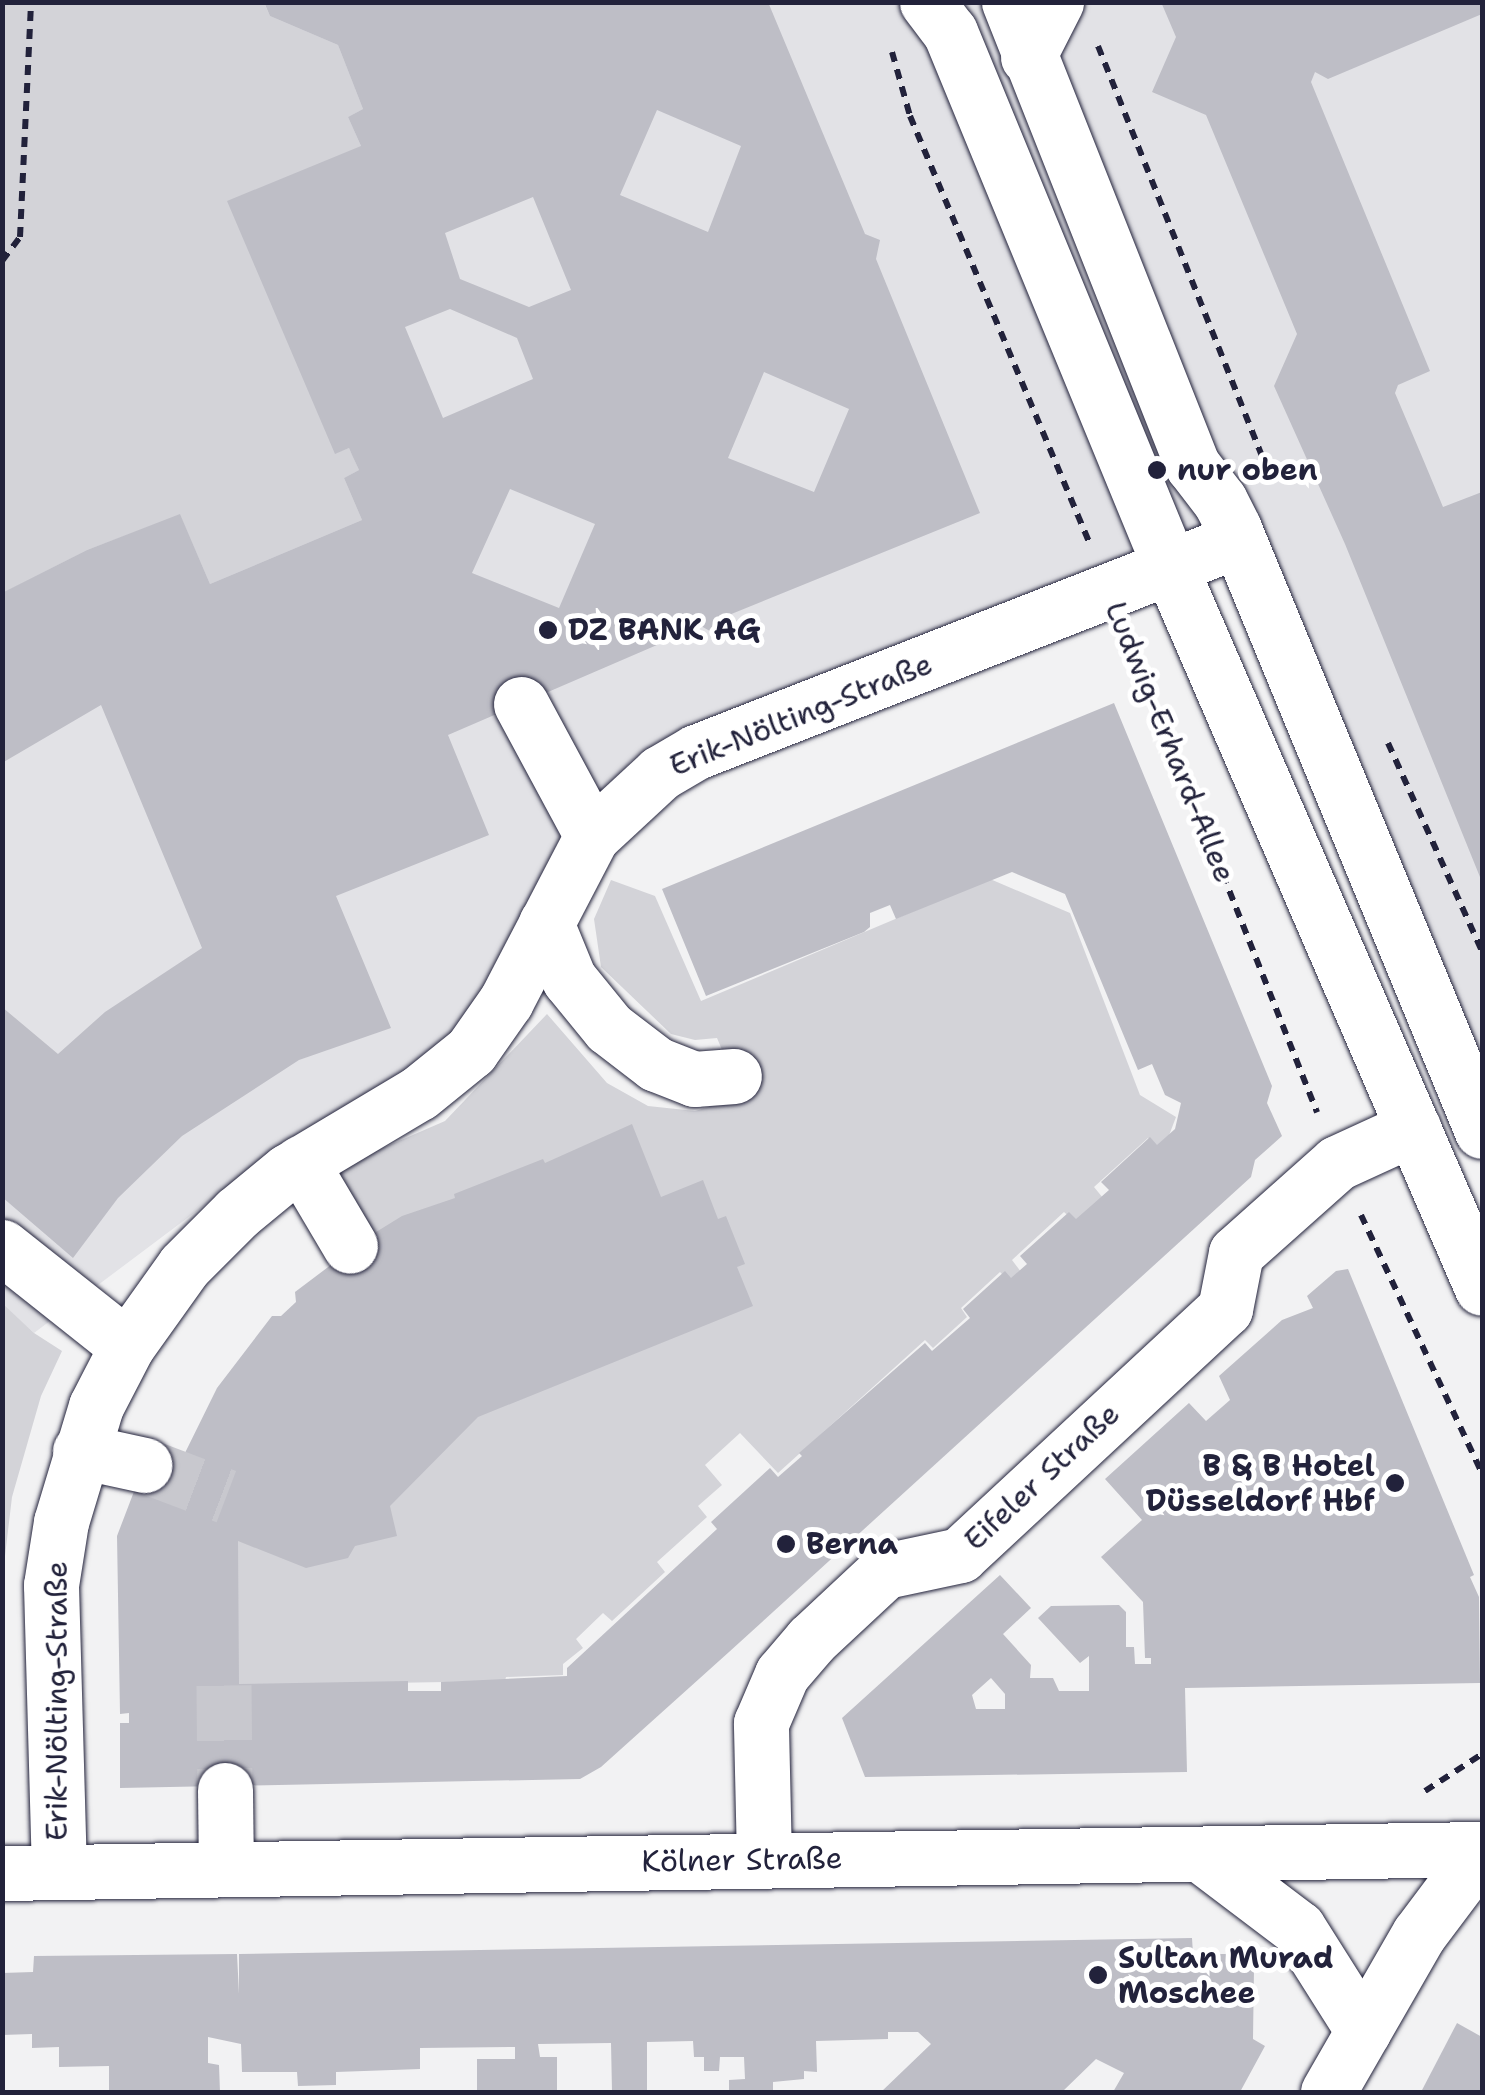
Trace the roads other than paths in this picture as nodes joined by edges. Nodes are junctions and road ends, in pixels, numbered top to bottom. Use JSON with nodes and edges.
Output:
{"nodes":[{"id":1,"x":927,"y":2,"type":"edge"},
{"id":2,"x":1008,"y":2,"type":"edge"},
{"id":3,"x":1056,"y":2,"type":"edge"},
{"id":4,"x":1028,"y":57,"type":"junction"},
{"id":5,"x":1238,"y":540,"type":"junction"},
{"id":6,"x":1170,"y":569,"type":"junction"},
{"id":7,"x":521,"y":704,"type":"dead end"},
{"id":8,"x":592,"y":836,"type":"junction"},
{"id":9,"x":546,"y":922,"type":"junction"},
{"id":10,"x":734,"y":1076,"type":"dead end"},
{"id":11,"x":1413,"y":1128,"type":"junction"},
{"id":12,"x":1482,"y":1131,"type":"edge"},
{"id":13,"x":301,"y":1163,"type":"junction"},
{"id":14,"x":350,"y":1246,"type":"dead end"},
{"id":15,"x":2,"y":1247,"type":"edge"},
{"id":16,"x":1480,"y":1275,"type":"edge"},
{"id":17,"x":127,"y":1346,"type":"junction"},
{"id":18,"x":80,"y":1452,"type":"junction"},
{"id":19,"x":144,"y":1464,"type":"tunnel mouth"},
{"id":20,"x":225,"y":1790,"type":"tunnel mouth"},
{"id":21,"x":1482,"y":1849,"type":"edge"},
{"id":22,"x":1200,"y":1854,"type":"junction"},
{"id":23,"x":764,"y":1859,"type":"junction"},
{"id":24,"x":226,"y":1869,"type":"junction"},
{"id":25,"x":2,"y":1872,"type":"edge"},
{"id":26,"x":58,"y":1872,"type":"junction"},
{"id":27,"x":1363,"y":2031,"type":"junction"},
{"id":28,"x":1328,"y":2092,"type":"edge"}],
"edges":[{"from":1,"to":6,"type":"street"},
{"from":2,"to":4,"type":"street"},
{"from":3,"to":4,"type":"street"},
{"from":4,"to":5,"type":"street"},
{"from":5,"to":6,"type":"street","name":"Erik-Nölting-Straße"},
{"from":5,"to":12,"type":"street"},
{"from":6,"to":8,"type":"street","name":"Erik-Nölting-Straße"},
{"from":6,"to":11,"type":"street"},
{"from":7,"to":8,"type":"street"},
{"from":8,"to":9,"type":"street","name":"Erik-Nölting-Straße"},
{"from":9,"to":10,"type":"street"},
{"from":9,"to":13,"type":"street","name":"Erik-Nölting-Straße"},
{"from":11,"to":16,"type":"street"},
{"from":11,"to":23,"type":"street","name":"Eifeler Straße"},
{"from":13,"to":14,"type":"street"},
{"from":13,"to":17,"type":"street","name":"Erik-Nölting-Straße"},
{"from":15,"to":17,"type":"street"},
{"from":17,"to":18,"type":"street","name":"Erik-Nölting-Straße"},
{"from":18,"to":19,"type":"street"},
{"from":18,"to":26,"type":"street","name":"Erik-Nölting-Straße"},
{"from":20,"to":24,"type":"street"},
{"from":21,"to":22,"type":"street","name":"Kölner Straße"},
{"from":21,"to":27,"type":"street"},
{"from":22,"to":23,"type":"street","name":"Kölner Straße"},
{"from":22,"to":27,"type":"street"},
{"from":23,"to":24,"type":"street","name":"Kölner Straße"},
{"from":24,"to":26,"type":"street","name":"Kölner Straße"},
{"from":25,"to":26,"type":"street","name":"Kölner Straße"},
{"from":27,"to":28,"type":"street"}]}
